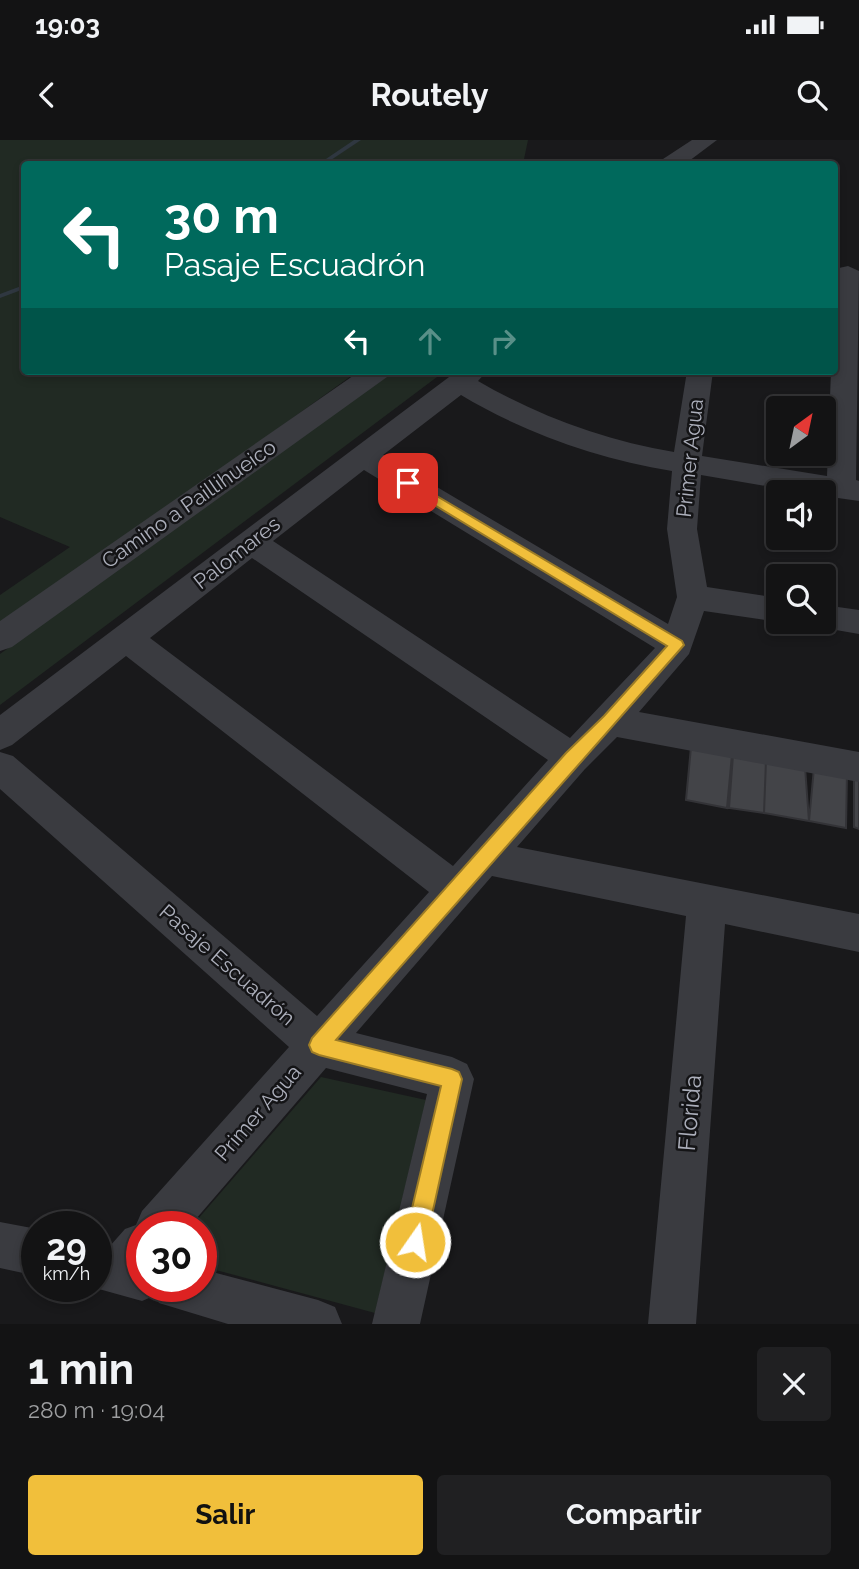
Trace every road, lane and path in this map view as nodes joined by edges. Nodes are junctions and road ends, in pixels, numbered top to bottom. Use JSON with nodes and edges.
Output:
{"nodes":[{"id":1,"x":706,"y":140,"type":"edge"},
{"id":2,"x":675,"y":161,"type":"edge"},
{"id":3,"x":847,"y":273,"type":"edge"},
{"id":4,"x":372,"y":375,"type":"edge"},
{"id":5,"x":700,"y":375,"type":"edge"},
{"id":6,"x":467,"y":377,"type":"edge"},
{"id":7,"x":363,"y":456,"type":"junction"},
{"id":8,"x":687,"y":464,"type":"junction"},
{"id":9,"x":850,"y":489,"type":"edge"},
{"id":10,"x":252,"y":542,"type":"junction"},
{"id":11,"x":693,"y":597,"type":"junction"},
{"id":12,"x":766,"y":608,"type":"edge"},
{"id":13,"x":836,"y":619,"type":"edge"},
{"id":14,"x":859,"y":622,"type":"edge"},
{"id":15,"x":0,"y":638,"type":"edge"},
{"id":16,"x":126,"y":638,"type":"junction"},
{"id":17,"x":677,"y":645,"type":"junction"},
{"id":18,"x":610,"y":720,"type":"junction"},
{"id":19,"x":0,"y":735,"type":"edge"},
{"id":20,"x":572,"y":758,"type":"junction"},
{"id":21,"x":0,"y":767,"type":"edge"},
{"id":22,"x":859,"y":767,"type":"edge"},
{"id":23,"x":484,"y":858,"type":"junction"},
{"id":24,"x":455,"y":890,"type":"junction"},
{"id":25,"x":707,"y":902,"type":"junction"},
{"id":26,"x":859,"y":933,"type":"edge"},
{"id":27,"x":319,"y":1045,"type":"junction"},
{"id":28,"x":172,"y":1211,"type":"edge"},
{"id":29,"x":0,"y":1245,"type":"edge"},
{"id":30,"x":21,"y":1250,"type":"edge"},
{"id":31,"x":217,"y":1297,"type":"edge"},
{"id":32,"x":318,"y":1324,"type":"edge"},
{"id":33,"x":397,"y":1324,"type":"edge"},
{"id":34,"x":672,"y":1324,"type":"edge"}],
"edges":[{"from":1,"to":2,"type":"street"},
{"from":3,"to":9,"type":"street"},
{"from":4,"to":15,"type":"street","name":"Camino a Paillihueico"},
{"from":5,"to":8,"type":"street","name":"Primer Agua"},
{"from":6,"to":7,"type":"street","name":"Palomares"},
{"from":6,"to":8,"type":"street"},
{"from":7,"to":10,"type":"street","name":"Palomares"},
{"from":7,"to":17,"type":"street"},
{"from":8,"to":9,"type":"street"},
{"from":8,"to":11,"type":"street","name":"Primer Agua"},
{"from":10,"to":16,"type":"street","name":"Palomares"},
{"from":10,"to":20,"type":"street"},
{"from":11,"to":12,"type":"street"},
{"from":11,"to":17,"type":"street","name":"Primer Agua"},
{"from":13,"to":14,"type":"street"},
{"from":16,"to":19,"type":"street","name":"Palomares"},
{"from":16,"to":24,"type":"street"},
{"from":17,"to":18,"type":"street","name":"Primer Agua"},
{"from":18,"to":20,"type":"street","name":"Primer Agua"},
{"from":18,"to":22,"type":"street"},
{"from":20,"to":23,"type":"street","name":"Primer Agua"},
{"from":21,"to":27,"type":"street","name":"Pasaje Escuadrón"},
{"from":23,"to":24,"type":"street","name":"Primer Agua"},
{"from":23,"to":25,"type":"street"},
{"from":24,"to":27,"type":"street","name":"Primer Agua"},
{"from":25,"to":26,"type":"street"},
{"from":25,"to":34,"type":"street","name":"Florida"},
{"from":27,"to":28,"type":"street","name":"Primer Agua"},
{"from":27,"to":33,"type":"street","name":"Pasaje Escuadrón"},
{"from":29,"to":30,"type":"street"},
{"from":31,"to":32,"type":"street"}]}
